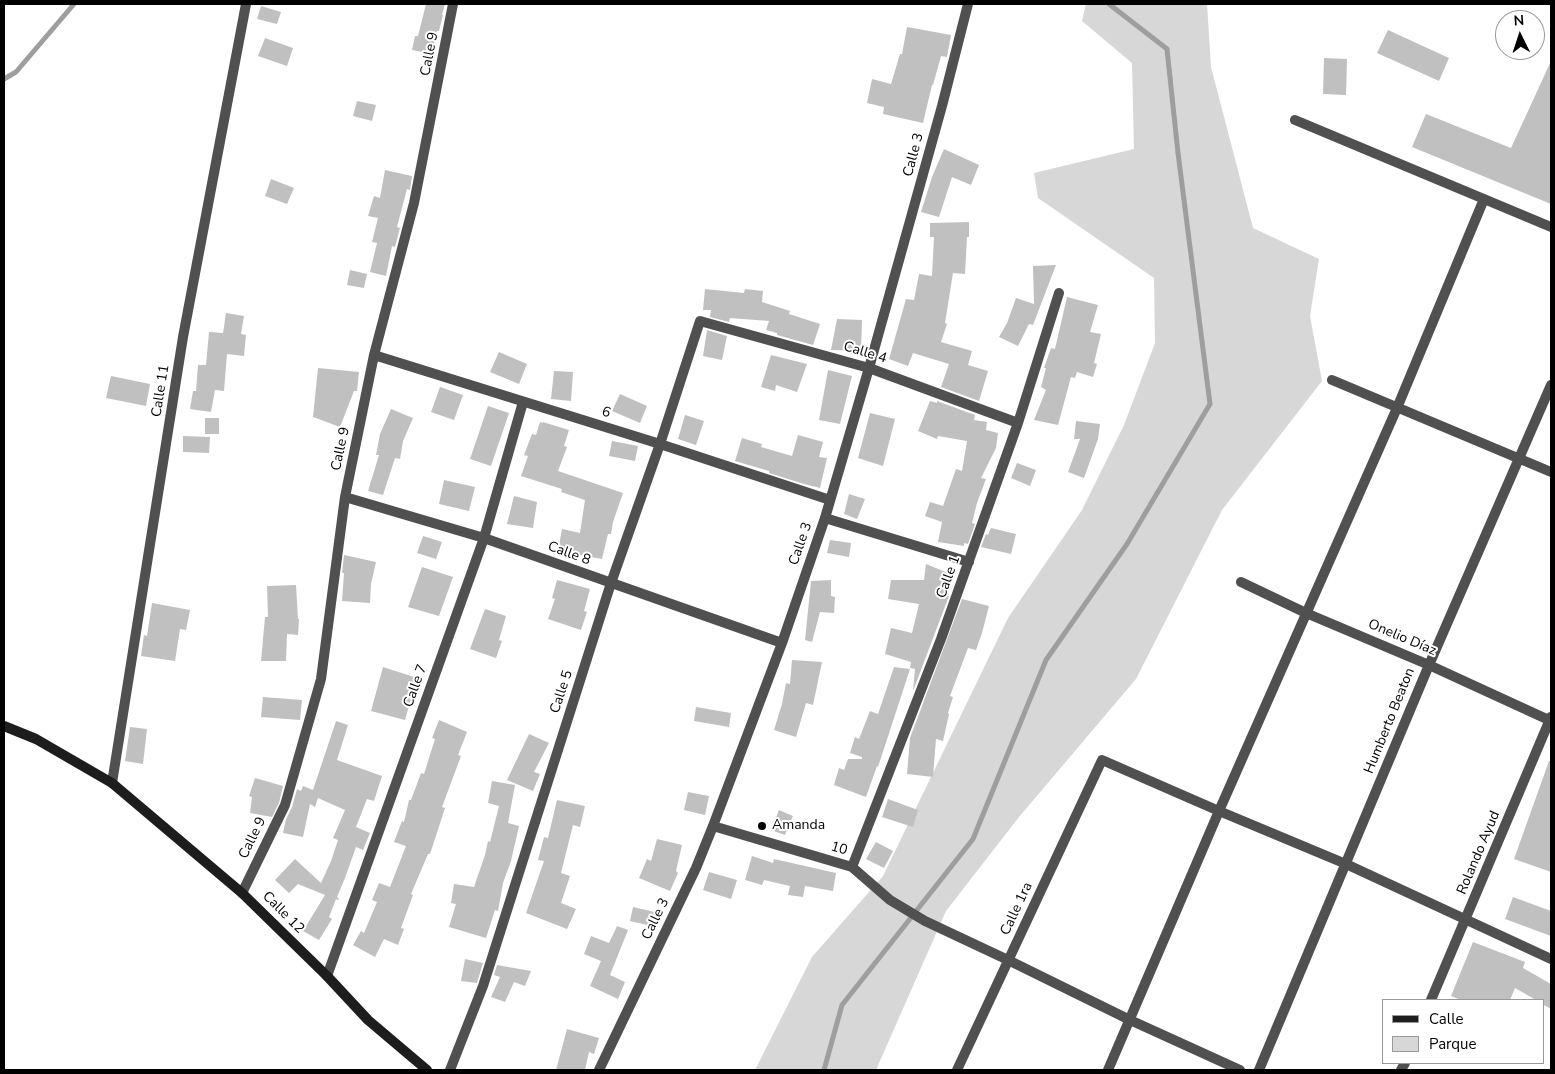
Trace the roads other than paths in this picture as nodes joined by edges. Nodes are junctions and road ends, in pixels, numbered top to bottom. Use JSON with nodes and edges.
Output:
{"nodes":[{"id":1,"x":246,"y":4,"type":"edge"},
{"id":2,"x":453,"y":4,"type":"edge"},
{"id":3,"x":968,"y":4,"type":"edge"},
{"id":4,"x":1295,"y":120,"type":"dead end"},
{"id":5,"x":1484,"y":199,"type":"junction"},
{"id":6,"x":1551,"y":227,"type":"edge"},
{"id":7,"x":1059,"y":292,"type":"dead end"},
{"id":8,"x":700,"y":321,"type":"joint"},
{"id":9,"x":374,"y":355,"type":"junction"},
{"id":10,"x":869,"y":368,"type":"junction"},
{"id":11,"x":1332,"y":380,"type":"dead end"},
{"id":12,"x":1551,"y":385,"type":"edge"},
{"id":13,"x":523,"y":402,"type":"junction"},
{"id":14,"x":1397,"y":408,"type":"junction"},
{"id":15,"x":1018,"y":423,"type":"junction"},
{"id":16,"x":660,"y":444,"type":"junction"},
{"id":17,"x":1520,"y":459,"type":"junction"},
{"id":18,"x":1551,"y":472,"type":"edge"},
{"id":19,"x":345,"y":497,"type":"junction"},
{"id":20,"x":830,"y":500,"type":"junction"},
{"id":21,"x":825,"y":518,"type":"junction"},
{"id":22,"x":484,"y":538,"type":"junction"},
{"id":23,"x":969,"y":562,"type":"junction"},
{"id":24,"x":1241,"y":582,"type":"dead end"},
{"id":25,"x":611,"y":583,"type":"junction"},
{"id":26,"x":1306,"y":612,"type":"junction"},
{"id":27,"x":782,"y":642,"type":"junction"},
{"id":28,"x":1429,"y":665,"type":"junction"},
{"id":29,"x":1551,"y":720,"type":"edge"},
{"id":30,"x":4,"y":726,"type":"edge"},
{"id":31,"x":112,"y":784,"type":"junction"},
{"id":32,"x":1219,"y":812,"type":"junction"},
{"id":33,"x":713,"y":826,"type":"junction"},
{"id":34,"x":1346,"y":864,"type":"junction"},
{"id":35,"x":852,"y":867,"type":"junction"},
{"id":36,"x":242,"y":893,"type":"junction"},
{"id":37,"x":1466,"y":919,"type":"junction"},
{"id":38,"x":1551,"y":959,"type":"edge"},
{"id":39,"x":1008,"y":960,"type":"junction"},
{"id":40,"x":327,"y":976,"type":"junction"},
{"id":41,"x":1431,"y":999,"type":"edge"},
{"id":42,"x":1130,"y":1020,"type":"junction"},
{"id":43,"x":427,"y":1070,"type":"edge"},
{"id":44,"x":450,"y":1070,"type":"edge"},
{"id":45,"x":599,"y":1070,"type":"edge"},
{"id":46,"x":957,"y":1070,"type":"edge"},
{"id":47,"x":1108,"y":1070,"type":"edge"},
{"id":48,"x":1240,"y":1070,"type":"edge"},
{"id":49,"x":1259,"y":1070,"type":"edge"}],
"edges":[{"from":1,"to":31,"type":"street","name":"Calle 11"},
{"from":2,"to":9,"type":"street","name":"Calle 9"},
{"from":3,"to":10,"type":"street","name":"Calle 3"},
{"from":4,"to":5,"type":"street"},
{"from":5,"to":6,"type":"street"},
{"from":5,"to":14,"type":"street"},
{"from":7,"to":15,"type":"street","name":"Calle 1"},
{"from":8,"to":10,"type":"street","name":"Calle 4"},
{"from":8,"to":16,"type":"street","name":"Calle 5"},
{"from":9,"to":13,"type":"street","name":"6"},
{"from":9,"to":19,"type":"street","name":"Calle 9"},
{"from":10,"to":15,"type":"street","name":"Calle 4"},
{"from":10,"to":20,"type":"street","name":"Calle 3"},
{"from":11,"to":14,"type":"street"},
{"from":12,"to":17,"type":"street","name":"Humberto Beaton"},
{"from":13,"to":16,"type":"street","name":"6"},
{"from":13,"to":22,"type":"street","name":"Calle 7"},
{"from":14,"to":17,"type":"street"},
{"from":14,"to":26,"type":"street"},
{"from":15,"to":23,"type":"street","name":"Calle 1"},
{"from":16,"to":20,"type":"street","name":"6"},
{"from":16,"to":25,"type":"street","name":"Calle 5"},
{"from":17,"to":18,"type":"street"},
{"from":17,"to":28,"type":"street","name":"Humberto Beaton"},
{"from":19,"to":22,"type":"street","name":"Calle 8"},
{"from":19,"to":36,"type":"street","name":"Calle 9"},
{"from":20,"to":21,"type":"street","name":"Calle 3"},
{"from":21,"to":23,"type":"street"},
{"from":21,"to":27,"type":"street","name":"Calle 3"},
{"from":22,"to":25,"type":"street","name":"Calle 8"},
{"from":22,"to":40,"type":"street","name":"Calle 7"},
{"from":23,"to":35,"type":"street","name":"Calle 1"},
{"from":24,"to":26,"type":"street","name":"Onelio Díaz"},
{"from":25,"to":27,"type":"street","name":"Calle 8"},
{"from":25,"to":44,"type":"street","name":"Calle 5"},
{"from":26,"to":28,"type":"street","name":"Onelio Díaz"},
{"from":26,"to":32,"type":"street"},
{"from":27,"to":33,"type":"street","name":"Calle 3"},
{"from":28,"to":29,"type":"street","name":"Onelio Díaz"},
{"from":28,"to":34,"type":"street","name":"Humberto Beaton"},
{"from":29,"to":37,"type":"street","name":"Rolando Ayud"},
{"from":30,"to":31,"type":"street","name":"Calle 12"},
{"from":31,"to":36,"type":"street","name":"Calle 12"},
{"from":32,"to":34,"type":"street"},
{"from":32,"to":39,"type":"street","name":"Calle 1ra"},
{"from":32,"to":42,"type":"street"},
{"from":33,"to":35,"type":"street","name":"10"},
{"from":33,"to":45,"type":"street","name":"Calle 3"},
{"from":34,"to":37,"type":"street"},
{"from":34,"to":49,"type":"street","name":"Humberto Beaton"},
{"from":35,"to":39,"type":"street","name":"10"},
{"from":36,"to":40,"type":"street","name":"Calle 12"},
{"from":37,"to":38,"type":"street"},
{"from":37,"to":41,"type":"street","name":"Rolando Ayud"},
{"from":39,"to":42,"type":"street","name":"10"},
{"from":39,"to":46,"type":"street","name":"Calle 1ra"},
{"from":40,"to":43,"type":"street","name":"Calle 12"},
{"from":42,"to":47,"type":"street"},
{"from":42,"to":48,"type":"street","name":"10"}]}
